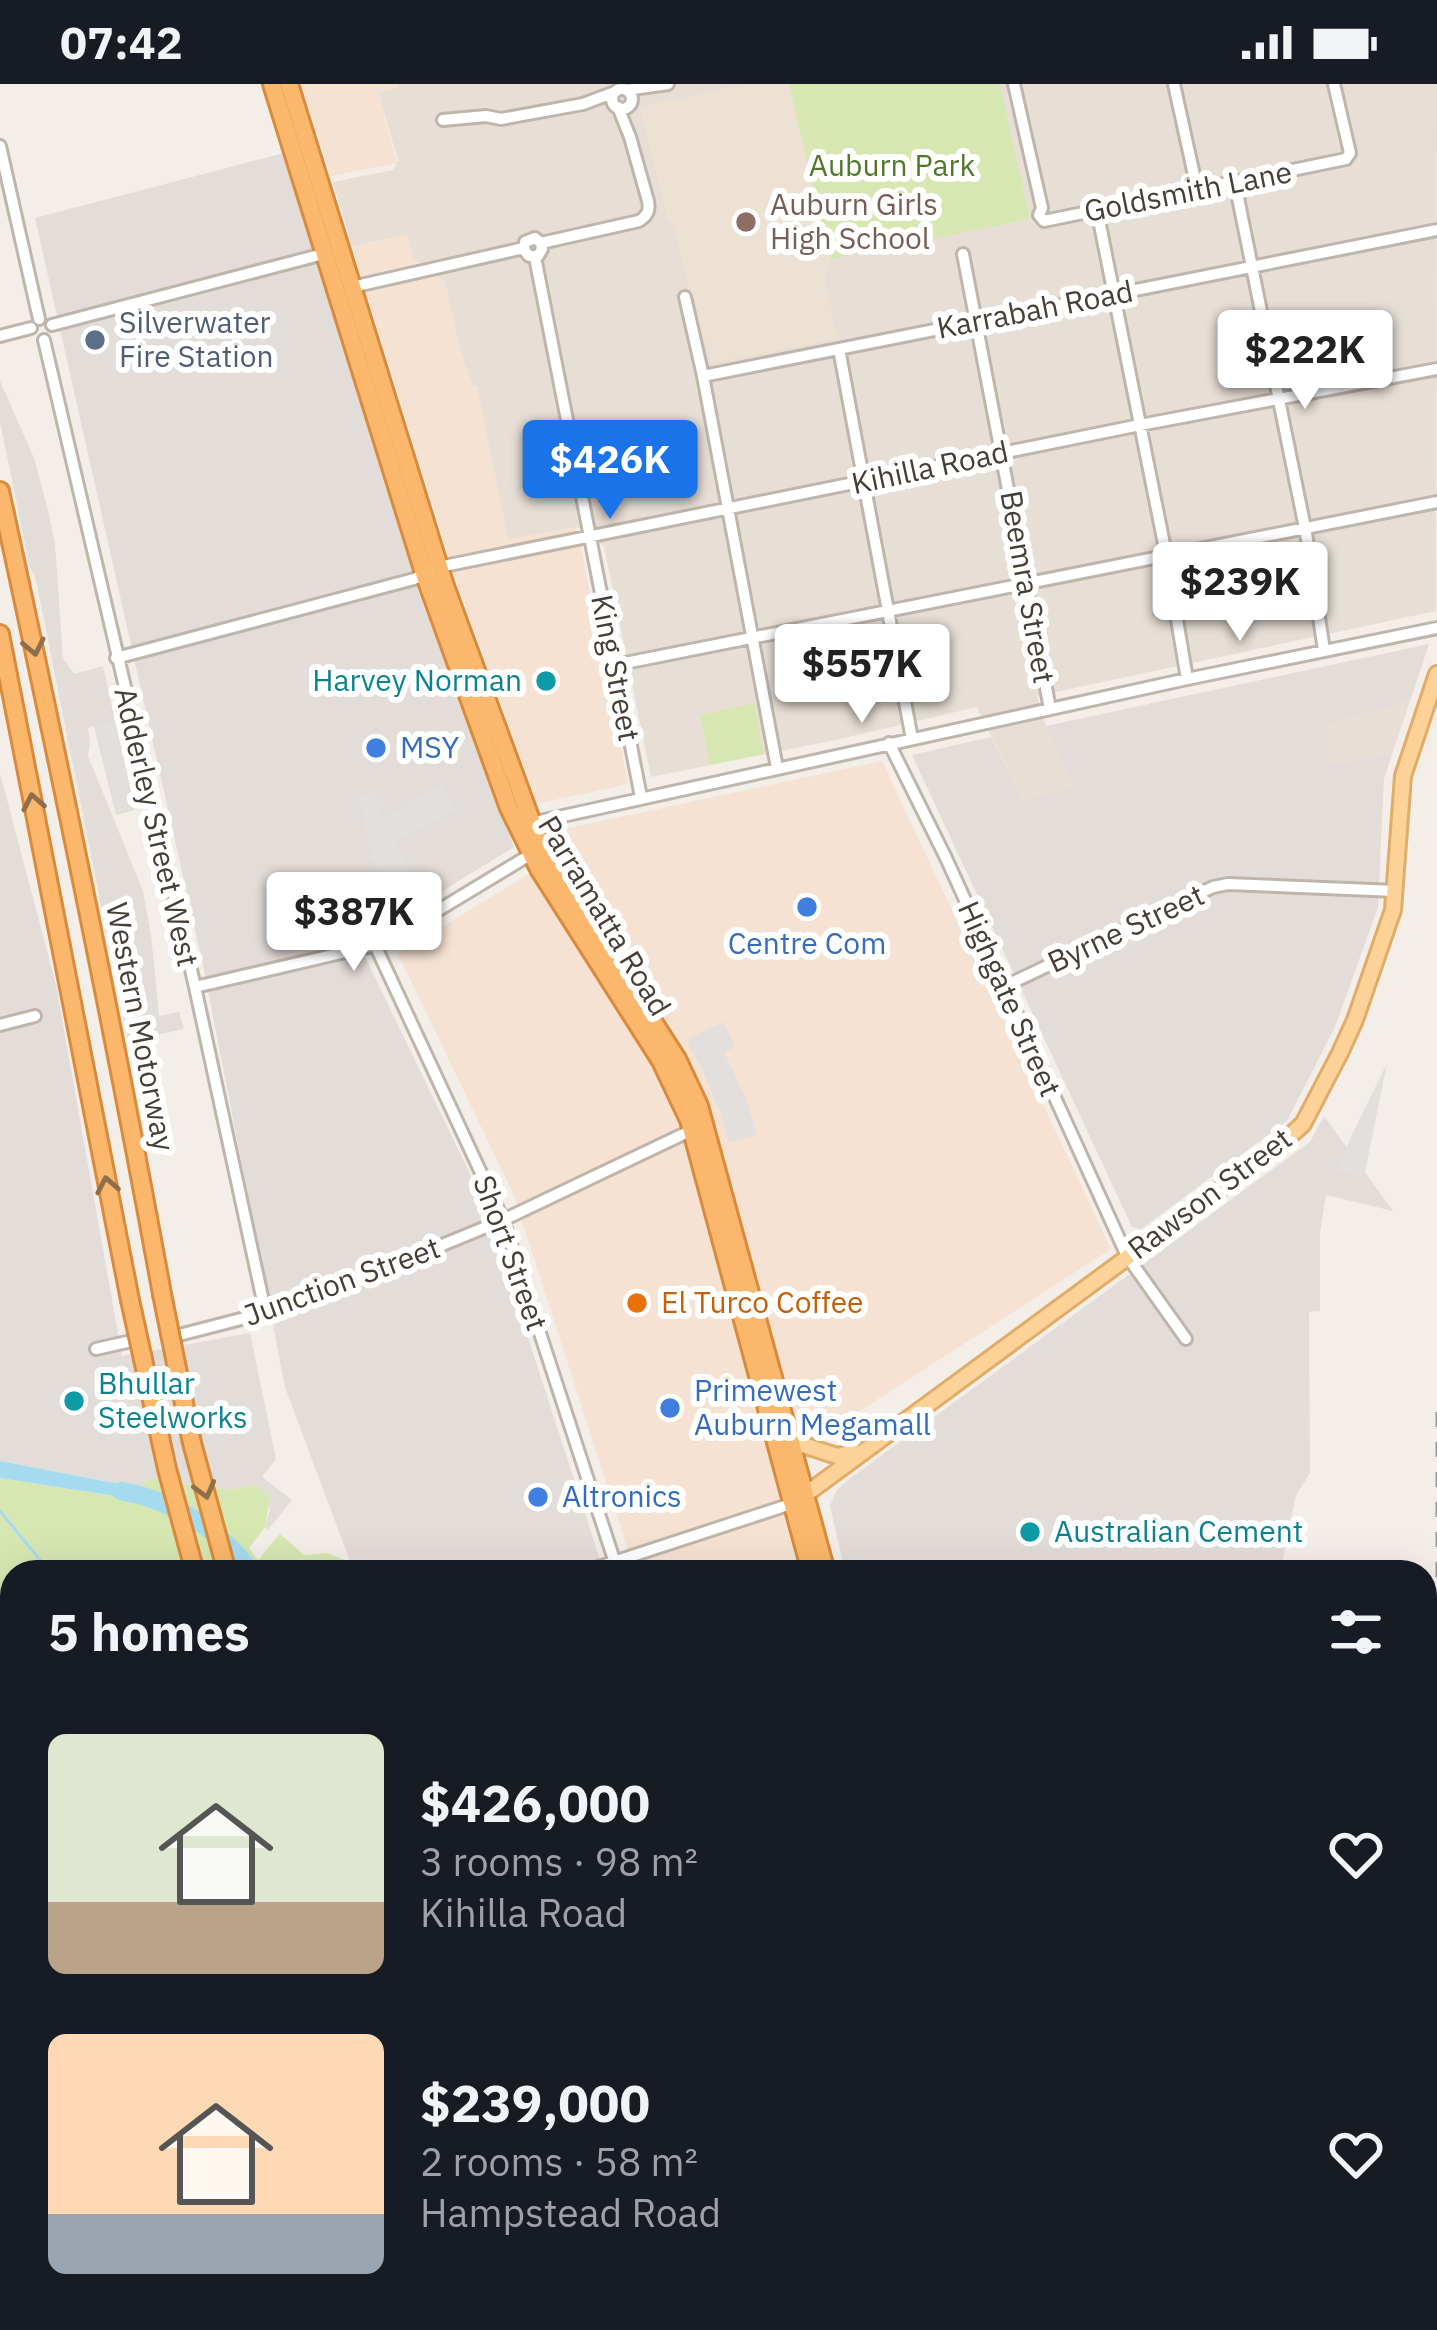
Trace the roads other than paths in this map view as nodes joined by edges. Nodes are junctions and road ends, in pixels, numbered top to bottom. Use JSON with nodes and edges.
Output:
{"nodes":[{"id":1,"x":272,"y":84,"type":"edge"},
{"id":2,"x":289,"y":84,"type":"edge"},
{"id":3,"x":1014,"y":84,"type":"edge"},
{"id":4,"x":1174,"y":84,"type":"edge"},
{"id":5,"x":1334,"y":84,"type":"edge"},
{"id":6,"x":662,"y":86,"type":"edge"},
{"id":7,"x":622,"y":100,"type":"junction"},
{"id":8,"x":443,"y":120,"type":"dead end"},
{"id":9,"x":0,"y":146,"type":"edge"},
{"id":10,"x":1235,"y":183,"type":"junction"},
{"id":11,"x":1197,"y":189,"type":"junction"},
{"id":12,"x":1097,"y":210,"type":"junction"},
{"id":13,"x":1437,"y":230,"type":"edge"},
{"id":14,"x":541,"y":243,"type":"junction"},
{"id":15,"x":524,"y":248,"type":"junction"},
{"id":16,"x":333,"y":252,"type":"junction"},
{"id":17,"x":963,"y":254,"type":"dead end"},
{"id":18,"x":535,"y":257,"type":"junction"},
{"id":19,"x":1252,"y":266,"type":"junction"},
{"id":20,"x":352,"y":286,"type":"junction"},
{"id":21,"x":1114,"y":293,"type":"junction"},
{"id":22,"x":685,"y":297,"type":"dead end"},
{"id":23,"x":977,"y":321,"type":"junction"},
{"id":24,"x":35,"y":324,"type":"junction"},
{"id":25,"x":52,"y":326,"type":"junction"},
{"id":26,"x":6,"y":335,"type":"edge"},
{"id":27,"x":44,"y":340,"type":"junction"},
{"id":28,"x":839,"y":349,"type":"junction"},
{"id":29,"x":1437,"y":369,"type":"edge"},
{"id":30,"x":703,"y":376,"type":"junction"},
{"id":31,"x":1278,"y":398,"type":"junction"},
{"id":32,"x":1140,"y":425,"type":"junction"},
{"id":33,"x":1003,"y":453,"type":"junction"},
{"id":34,"x":862,"y":483,"type":"junction"},
{"id":35,"x":0,"y":491,"type":"edge"},
{"id":36,"x":1437,"y":502,"type":"edge"},
{"id":37,"x":726,"y":510,"type":"junction"},
{"id":38,"x":1304,"y":526,"type":"junction"},
{"id":39,"x":589,"y":537,"type":"junction"},
{"id":40,"x":1166,"y":554,"type":"junction"},
{"id":41,"x":432,"y":572,"type":"junction"},
{"id":42,"x":1026,"y":583,"type":"junction"},
{"id":43,"x":888,"y":610,"type":"junction"},
{"id":44,"x":1437,"y":628,"type":"edge"},
{"id":45,"x":0,"y":634,"type":"edge"},
{"id":46,"x":752,"y":638,"type":"junction"},
{"id":47,"x":1324,"y":650,"type":"junction"},
{"id":48,"x":116,"y":658,"type":"junction"},
{"id":49,"x":614,"y":665,"type":"junction"},
{"id":50,"x":1437,"y":674,"type":"edge"},
{"id":51,"x":1187,"y":679,"type":"junction"},
{"id":52,"x":1049,"y":709,"type":"junction"},
{"id":53,"x":912,"y":739,"type":"junction"},
{"id":54,"x":889,"y":743,"type":"junction"},
{"id":55,"x":777,"y":768,"type":"junction"},
{"id":56,"x":641,"y":797,"type":"junction"},
{"id":57,"x":525,"y":826,"type":"junction"},
{"id":58,"x":536,"y":850,"type":"junction"},
{"id":59,"x":1396,"y":891,"type":"junction"},
{"id":60,"x":375,"y":945,"type":"junction"},
{"id":61,"x":195,"y":987,"type":"junction"},
{"id":62,"x":1003,"y":987,"type":"junction"},
{"id":63,"x":35,"y":1016,"type":"dead end"},
{"id":64,"x":0,"y":1025,"type":"edge"},
{"id":65,"x":692,"y":1130,"type":"junction"},
{"id":66,"x":502,"y":1220,"type":"junction"},
{"id":67,"x":1127,"y":1256,"type":"junction"},
{"id":68,"x":266,"y":1315,"type":"junction"},
{"id":69,"x":183,"y":1334,"type":"dead end"},
{"id":70,"x":1186,"y":1339,"type":"dead end"},
{"id":71,"x":128,"y":1342,"type":"dead end"},
{"id":72,"x":96,"y":1348,"type":"dead end"},
{"id":73,"x":791,"y":1441,"type":"junction"},
{"id":74,"x":862,"y":1451,"type":"junction"},
{"id":75,"x":799,"y":1499,"type":"junction"},
{"id":76,"x":191,"y":1560,"type":"edge"},
{"id":77,"x":224,"y":1560,"type":"edge"},
{"id":78,"x":615,"y":1560,"type":"edge"},
{"id":79,"x":636,"y":1560,"type":"edge"},
{"id":80,"x":809,"y":1560,"type":"edge"},
{"id":81,"x":822,"y":1560,"type":"edge"}],
"edges":[{"from":1,"to":16,"type":"highway","name":"Parramatta Road"},
{"from":2,"to":16,"type":"highway","name":"Parramatta Road"},
{"from":3,"to":12,"type":"street","name":"Goldsmith Lane"},
{"from":4,"to":11,"type":"street"},
{"from":5,"to":10,"type":"street","name":"Goldsmith Lane"},
{"from":6,"to":7,"type":"street"},
{"from":7,"to":8,"type":"street"},
{"from":7,"to":14,"type":"street"},
{"from":9,"to":24,"type":"street"},
{"from":10,"to":11,"type":"street","name":"Goldsmith Lane"},
{"from":10,"to":19,"type":"street"},
{"from":11,"to":12,"type":"street","name":"Goldsmith Lane"},
{"from":12,"to":21,"type":"street"},
{"from":13,"to":19,"type":"street","name":"Karrabah Road"},
{"from":14,"to":15,"type":"street"},
{"from":14,"to":18,"type":"street"},
{"from":15,"to":18,"type":"street"},
{"from":15,"to":20,"type":"street"},
{"from":16,"to":20,"type":"highway","name":"Parramatta Road"},
{"from":16,"to":25,"type":"street"},
{"from":16,"to":41,"type":"highway","name":"Parramatta Road"},
{"from":17,"to":23,"type":"street","name":"Beemra Street"},
{"from":18,"to":39,"type":"street","name":"King Street"},
{"from":19,"to":21,"type":"street","name":"Karrabah Road"},
{"from":19,"to":31,"type":"street"},
{"from":20,"to":41,"type":"highway","name":"Parramatta Road"},
{"from":21,"to":23,"type":"street","name":"Karrabah Road"},
{"from":21,"to":32,"type":"street"},
{"from":22,"to":30,"type":"street"},
{"from":23,"to":28,"type":"street","name":"Karrabah Road"},
{"from":23,"to":33,"type":"street","name":"Beemra Street"},
{"from":24,"to":25,"type":"street"},
{"from":24,"to":26,"type":"street"},
{"from":24,"to":27,"type":"street"},
{"from":25,"to":27,"type":"street"},
{"from":27,"to":48,"type":"street","name":"Adderley Street West"},
{"from":28,"to":30,"type":"street","name":"Karrabah Road"},
{"from":28,"to":34,"type":"street"},
{"from":29,"to":31,"type":"street","name":"Kihilla Road"},
{"from":30,"to":37,"type":"street"},
{"from":31,"to":32,"type":"street","name":"Kihilla Road"},
{"from":31,"to":38,"type":"street"},
{"from":32,"to":33,"type":"street","name":"Kihilla Road"},
{"from":32,"to":40,"type":"street"},
{"from":33,"to":34,"type":"street","name":"Kihilla Road"},
{"from":33,"to":42,"type":"street","name":"Beemra Street"},
{"from":34,"to":37,"type":"street","name":"Kihilla Road"},
{"from":34,"to":43,"type":"street"},
{"from":35,"to":77,"type":"highway","name":"Western Motorway","one_way":true,"bridge":true},
{"from":36,"to":38,"type":"street"},
{"from":37,"to":39,"type":"street","name":"Kihilla Road"},
{"from":37,"to":46,"type":"street"},
{"from":38,"to":40,"type":"street"},
{"from":38,"to":47,"type":"street"},
{"from":39,"to":41,"type":"street","name":"Kihilla Road"},
{"from":39,"to":49,"type":"street","name":"King Street"},
{"from":40,"to":42,"type":"street"},
{"from":40,"to":51,"type":"street"},
{"from":41,"to":48,"type":"street","name":"Kihilla Road"},
{"from":41,"to":57,"type":"highway","name":"Parramatta Road"},
{"from":42,"to":43,"type":"street"},
{"from":42,"to":52,"type":"street","name":"Beemra Street"},
{"from":43,"to":46,"type":"street"},
{"from":43,"to":53,"type":"street"},
{"from":44,"to":47,"type":"street"},
{"from":76,"to":45,"type":"highway","name":"Western Motorway","one_way":true,"bridge":true},
{"from":46,"to":49,"type":"street"},
{"from":46,"to":55,"type":"street"},
{"from":47,"to":51,"type":"street"},
{"from":48,"to":61,"type":"street","name":"Adderley Street West"},
{"from":49,"to":56,"type":"street","name":"King Street"},
{"from":50,"to":59,"type":"main road","name":"Rawson Street"},
{"from":51,"to":52,"type":"street"},
{"from":52,"to":53,"type":"street"},
{"from":53,"to":54,"type":"street"},
{"from":54,"to":55,"type":"street"},
{"from":54,"to":62,"type":"street","name":"Highgate Street"},
{"from":55,"to":56,"type":"street"},
{"from":56,"to":57,"type":"street"},
{"from":57,"to":58,"type":"highway","name":"Parramatta Road"},
{"from":58,"to":60,"type":"street"},
{"from":58,"to":65,"type":"highway","name":"Parramatta Road"},
{"from":58,"to":73,"type":"highway","name":"Parramatta Road"},
{"from":59,"to":62,"type":"street","name":"Byrne Street"},
{"from":59,"to":67,"type":"main road","name":"Rawson Street"},
{"from":60,"to":61,"type":"street"},
{"from":60,"to":66,"type":"street","name":"Short Street"},
{"from":61,"to":68,"type":"street","name":"Adderley Street West"},
{"from":62,"to":67,"type":"street","name":"Highgate Street"},
{"from":63,"to":64,"type":"street"},
{"from":65,"to":66,"type":"street","name":"Junction Street"},
{"from":65,"to":75,"type":"highway","name":"Parramatta Road"},
{"from":66,"to":68,"type":"street","name":"Junction Street"},
{"from":66,"to":78,"type":"street","name":"Short Street"},
{"from":67,"to":70,"type":"street","name":"Highgate Street"},
{"from":67,"to":74,"type":"main road","name":"Rawson Street"},
{"from":68,"to":69,"type":"street","name":"Junction Street"},
{"from":71,"to":72,"type":"street"},
{"from":73,"to":74,"type":"main road"},
{"from":73,"to":75,"type":"highway","name":"Parramatta Road"},
{"from":74,"to":75,"type":"main road","name":"Rawson Street"},
{"from":75,"to":79,"type":"street"},
{"from":75,"to":80,"type":"highway","name":"Parramatta Road"},
{"from":75,"to":81,"type":"highway","name":"Parramatta Road"}]}
